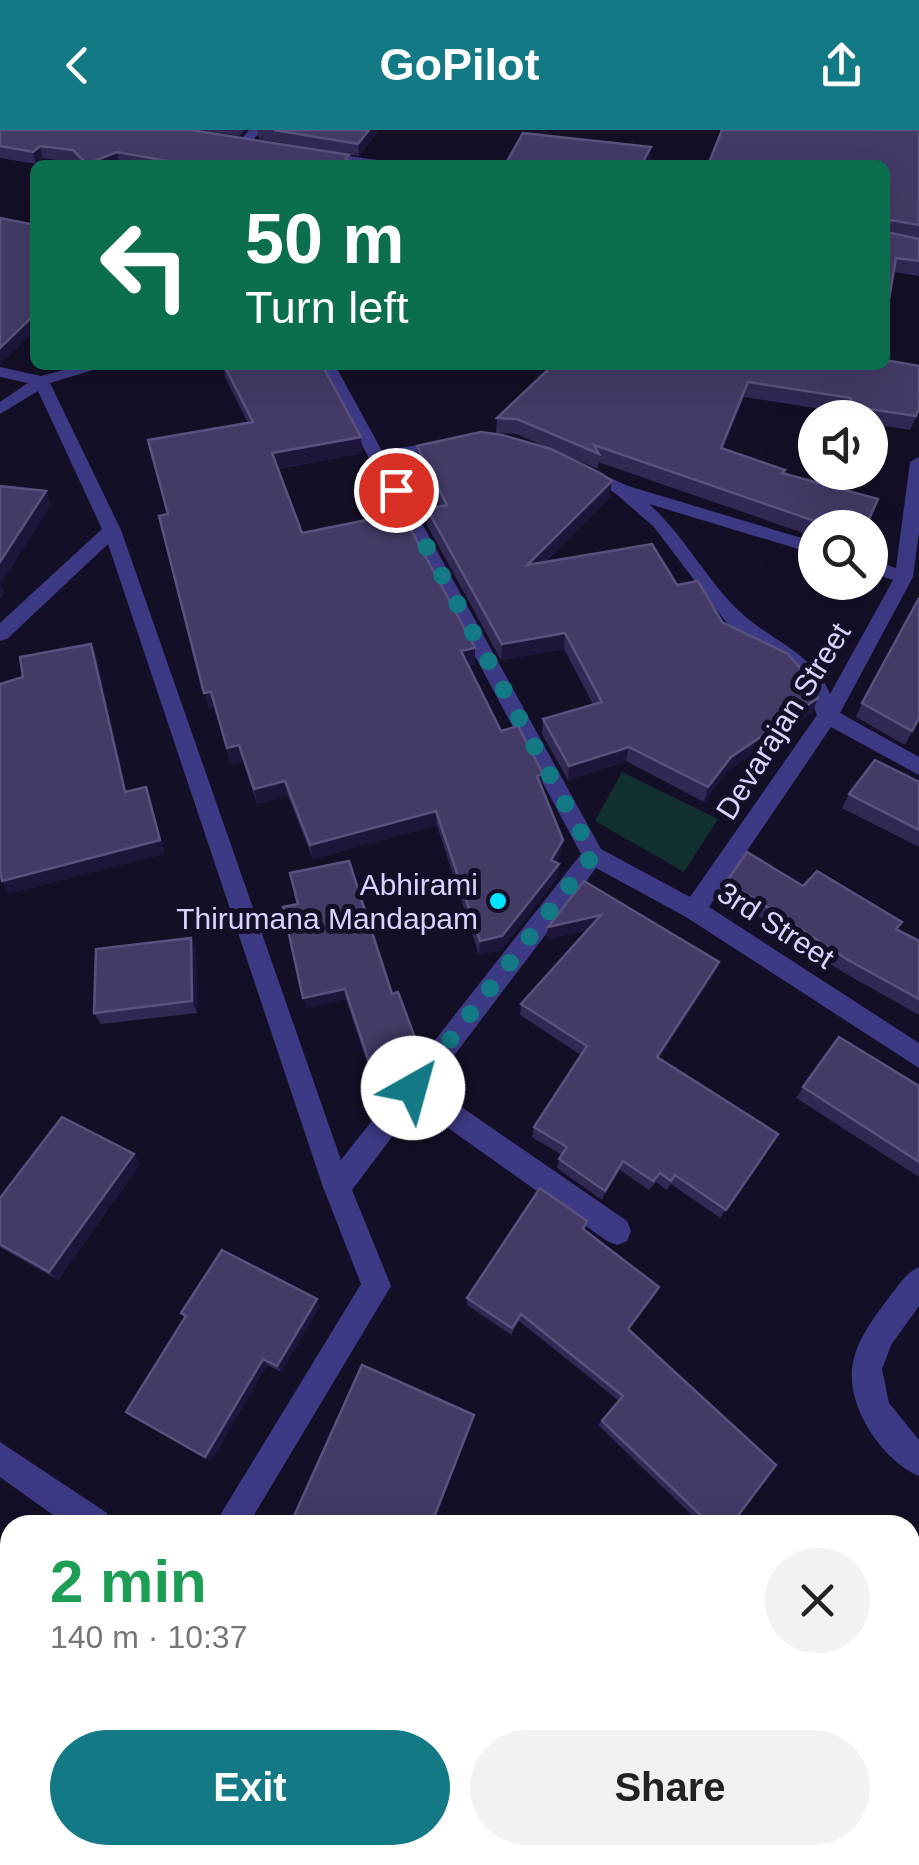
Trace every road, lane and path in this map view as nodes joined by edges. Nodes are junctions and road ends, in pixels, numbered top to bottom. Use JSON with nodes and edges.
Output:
{"nodes":[{"id":1,"x":256,"y":130,"type":"edge"},
{"id":2,"x":225,"y":141,"type":"edge"},
{"id":3,"x":243,"y":144,"type":"junction"},
{"id":4,"x":261,"y":146,"type":"edge"},
{"id":5,"x":296,"y":152,"type":"edge"},
{"id":6,"x":350,"y":160,"type":"edge"},
{"id":7,"x":83,"y":370,"type":"edge"},
{"id":8,"x":330,"y":370,"type":"edge"},
{"id":9,"x":0,"y":372,"type":"edge"},
{"id":10,"x":41,"y":381,"type":"junction"},
{"id":11,"x":0,"y":409,"type":"edge"},
{"id":12,"x":468,"y":439,"type":"edge"},
{"id":13,"x":378,"y":458,"type":"junction"},
{"id":14,"x":919,"y":462,"type":"edge"},
{"id":15,"x":568,"y":466,"type":"edge"},
{"id":16,"x":622,"y":490,"type":"junction"},
{"id":17,"x":112,"y":530,"type":"junction"},
{"id":18,"x":798,"y":543,"type":"edge"},
{"id":19,"x":888,"y":572,"type":"edge"},
{"id":20,"x":904,"y":577,"type":"junction"},
{"id":21,"x":0,"y":634,"type":"edge"},
{"id":22,"x":828,"y":716,"type":"junction"},
{"id":23,"x":919,"y":767,"type":"edge"},
{"id":24,"x":593,"y":855,"type":"junction"},
{"id":25,"x":700,"y":902,"type":"junction"},
{"id":26,"x":919,"y":1058,"type":"edge"},
{"id":27,"x":413,"y":1088,"type":"junction"},
{"id":28,"x":336,"y":1187,"type":"junction"},
{"id":29,"x":617,"y":1231,"type":"dead end"},
{"id":30,"x":919,"y":1282,"type":"edge"},
{"id":31,"x":0,"y":1458,"type":"edge"},
{"id":32,"x":919,"y":1460,"type":"edge"},
{"id":33,"x":81,"y":1515,"type":"edge"},
{"id":34,"x":236,"y":1515,"type":"edge"}],
"edges":[{"from":1,"to":3,"type":"street"},
{"from":2,"to":3,"type":"street"},
{"from":3,"to":4,"type":"street"},
{"from":5,"to":6,"type":"street"},
{"from":7,"to":10,"type":"street"},
{"from":8,"to":13,"type":"street"},
{"from":9,"to":10,"type":"street"},
{"from":10,"to":11,"type":"street"},
{"from":10,"to":17,"type":"street"},
{"from":12,"to":13,"type":"street"},
{"from":13,"to":24,"type":"street"},
{"from":14,"to":20,"type":"street"},
{"from":15,"to":16,"type":"street"},
{"from":16,"to":18,"type":"street"},
{"from":16,"to":22,"type":"street"},
{"from":17,"to":21,"type":"street"},
{"from":17,"to":28,"type":"street"},
{"from":19,"to":20,"type":"street"},
{"from":20,"to":22,"type":"street","name":"Devarajan Street"},
{"from":22,"to":23,"type":"street"},
{"from":22,"to":25,"type":"street","name":"Devarajan Street"},
{"from":24,"to":25,"type":"street","name":"3rd Street"},
{"from":24,"to":27,"type":"street"},
{"from":25,"to":26,"type":"street","name":"3rd Street"},
{"from":27,"to":28,"type":"street"},
{"from":27,"to":29,"type":"street"},
{"from":28,"to":34,"type":"street"},
{"from":30,"to":32,"type":"street"},
{"from":31,"to":33,"type":"street"}]}
